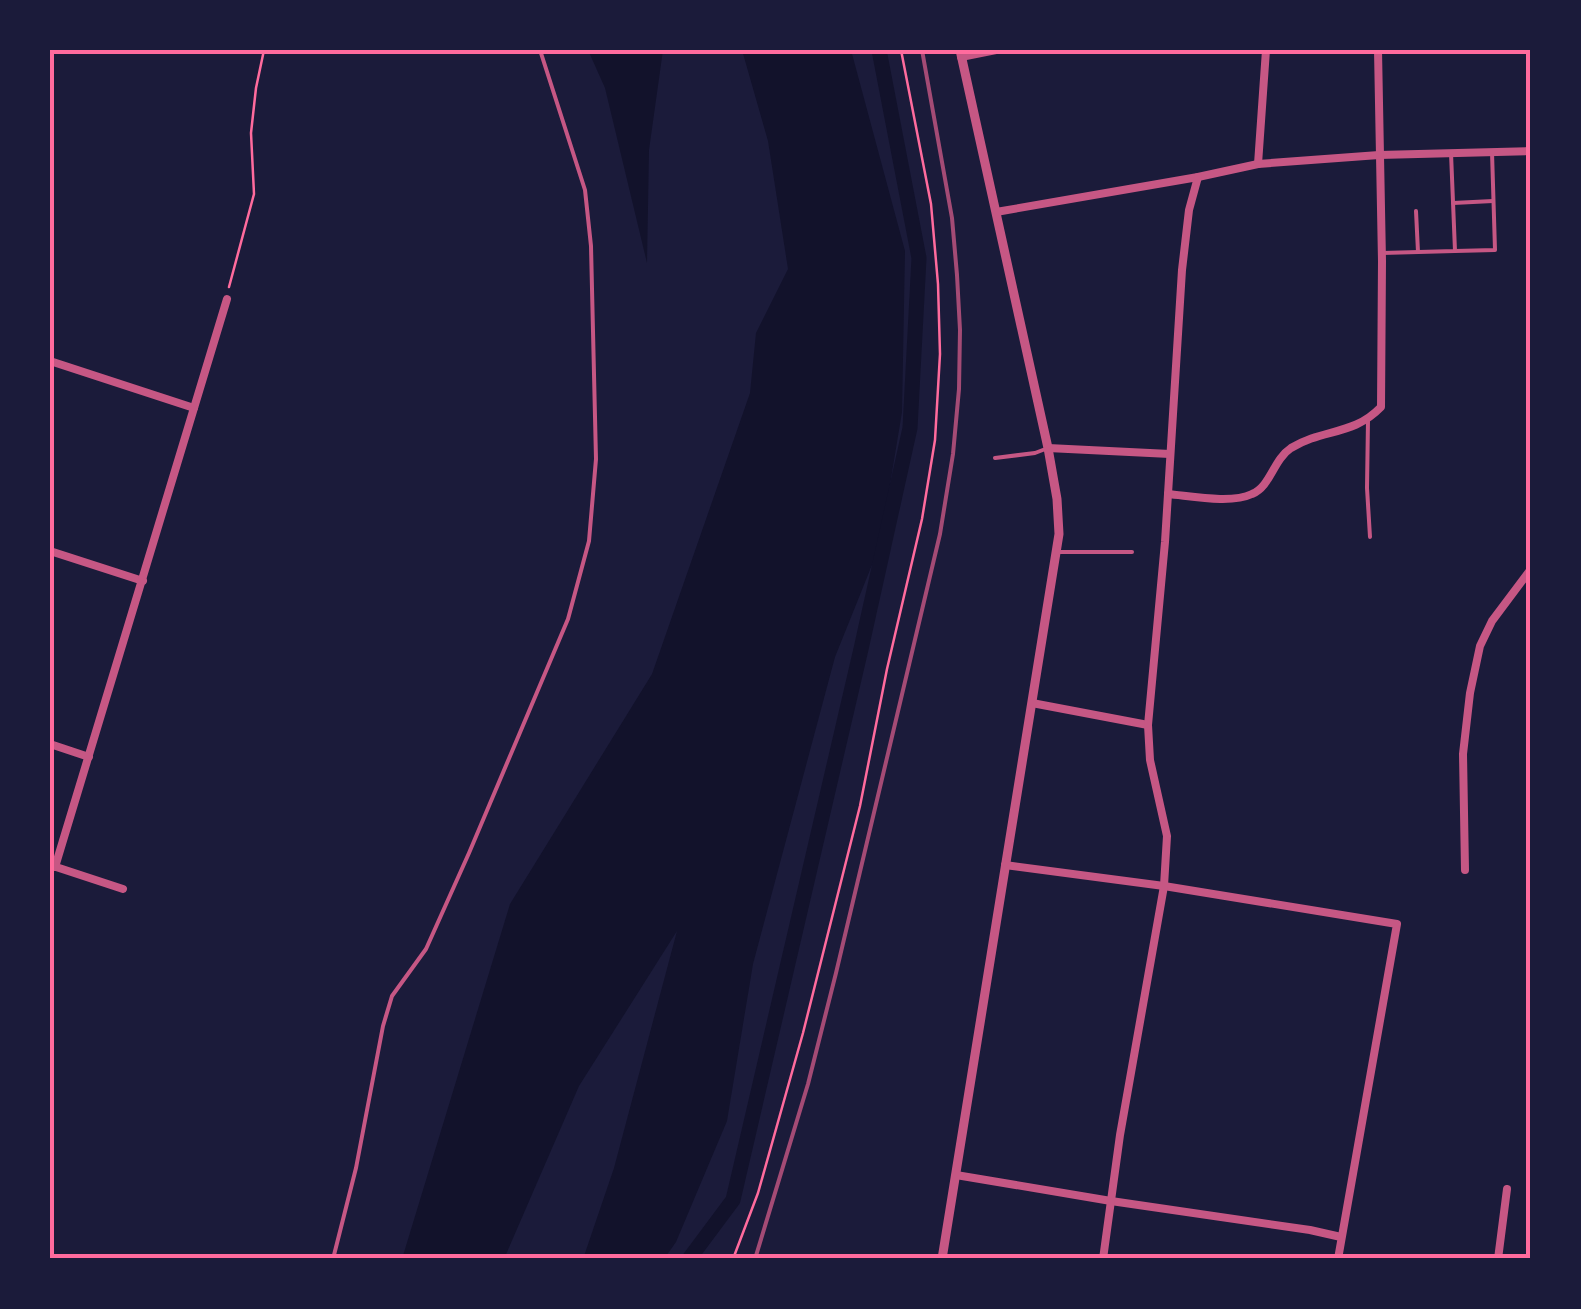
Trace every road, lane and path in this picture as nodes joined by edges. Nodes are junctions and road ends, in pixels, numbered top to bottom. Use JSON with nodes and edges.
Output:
{"nodes":[{"id":1,"x":264,"y":50,"type":"edge"},
{"id":2,"x":540,"y":50,"type":"edge"},
{"id":3,"x":901,"y":50,"type":"edge"},
{"id":4,"x":996,"y":50,"type":"edge"},
{"id":5,"x":1266,"y":50,"type":"edge"},
{"id":6,"x":1378,"y":50,"type":"edge"},
{"id":7,"x":960,"y":53,"type":"edge"},
{"id":8,"x":1531,"y":151,"type":"edge"},
{"id":9,"x":1492,"y":152,"type":"junction"},
{"id":10,"x":1451,"y":153,"type":"junction"},
{"id":11,"x":1380,"y":156,"type":"junction"},
{"id":12,"x":1258,"y":164,"type":"junction"},
{"id":13,"x":1198,"y":178,"type":"junction"},
{"id":14,"x":1494,"y":201,"type":"junction"},
{"id":15,"x":1453,"y":203,"type":"junction"},
{"id":16,"x":1416,"y":211,"type":"dead end"},
{"id":17,"x":996,"y":212,"type":"junction"},
{"id":18,"x":1454,"y":251,"type":"junction"},
{"id":19,"x":1418,"y":252,"type":"junction"},
{"id":20,"x":1382,"y":253,"type":"junction"},
{"id":21,"x":227,"y":298,"type":"joint"},
{"id":22,"x":50,"y":362,"type":"edge"},
{"id":23,"x":194,"y":408,"type":"junction"},
{"id":24,"x":1368,"y":420,"type":"junction"},
{"id":25,"x":1048,"y":448,"type":"junction"},
{"id":26,"x":1170,"y":454,"type":"junction"},
{"id":27,"x":995,"y":458,"type":"dead end"},
{"id":28,"x":1168,"y":494,"type":"junction"},
{"id":29,"x":1370,"y":536,"type":"dead end"},
{"id":30,"x":50,"y":552,"type":"edge"},
{"id":31,"x":1056,"y":552,"type":"junction"},
{"id":32,"x":1132,"y":552,"type":"dead end"},
{"id":33,"x":1531,"y":569,"type":"edge"},
{"id":34,"x":143,"y":581,"type":"junction"},
{"id":35,"x":1032,"y":703,"type":"junction"},
{"id":36,"x":1148,"y":725,"type":"junction"},
{"id":37,"x":50,"y":744,"type":"edge"},
{"id":38,"x":89,"y":756,"type":"junction"},
{"id":39,"x":1005,"y":865,"type":"junction"},
{"id":40,"x":53,"y":866,"type":"edge"},
{"id":41,"x":1465,"y":870,"type":"dead end"},
{"id":42,"x":1164,"y":886,"type":"junction"},
{"id":43,"x":124,"y":889,"type":"dead end"},
{"id":44,"x":956,"y":1175,"type":"junction"},
{"id":45,"x":1507,"y":1190,"type":"dead end"},
{"id":46,"x":1110,"y":1202,"type":"junction"},
{"id":47,"x":1341,"y":1237,"type":"junction"},
{"id":48,"x":333,"y":1259,"type":"edge"},
{"id":49,"x":733,"y":1259,"type":"edge"},
{"id":50,"x":942,"y":1259,"type":"edge"},
{"id":51,"x":1103,"y":1259,"type":"edge"},
{"id":52,"x":1338,"y":1259,"type":"edge"},
{"id":53,"x":1498,"y":1259,"type":"edge"}],
"edges":[{"from":1,"to":21,"type":"path"},
{"from":2,"to":48,"type":"lane"},
{"from":3,"to":49,"type":"path"},
{"from":4,"to":7,"type":"street"},
{"from":5,"to":12,"type":"street"},
{"from":6,"to":11,"type":"street"},
{"from":7,"to":17,"type":"street"},
{"from":8,"to":9,"type":"street"},
{"from":9,"to":10,"type":"street"},
{"from":9,"to":14,"type":"lane"},
{"from":10,"to":11,"type":"street"},
{"from":10,"to":15,"type":"lane"},
{"from":11,"to":12,"type":"street"},
{"from":11,"to":20,"type":"street"},
{"from":12,"to":13,"type":"street"},
{"from":13,"to":17,"type":"street"},
{"from":13,"to":26,"type":"street"},
{"from":14,"to":15,"type":"lane"},
{"from":14,"to":18,"type":"lane"},
{"from":15,"to":18,"type":"lane"},
{"from":16,"to":19,"type":"lane"},
{"from":17,"to":25,"type":"street"},
{"from":18,"to":19,"type":"lane"},
{"from":19,"to":20,"type":"lane"},
{"from":20,"to":24,"type":"street"},
{"from":21,"to":23,"type":"street"},
{"from":22,"to":23,"type":"street"},
{"from":23,"to":34,"type":"street"},
{"from":24,"to":28,"type":"street"},
{"from":24,"to":29,"type":"lane"},
{"from":25,"to":26,"type":"street"},
{"from":25,"to":27,"type":"lane"},
{"from":25,"to":31,"type":"street"},
{"from":26,"to":28,"type":"street"},
{"from":28,"to":36,"type":"street"},
{"from":30,"to":34,"type":"street"},
{"from":31,"to":32,"type":"lane"},
{"from":31,"to":35,"type":"street"},
{"from":33,"to":41,"type":"street"},
{"from":34,"to":38,"type":"street"},
{"from":35,"to":36,"type":"street"},
{"from":35,"to":39,"type":"street"},
{"from":36,"to":42,"type":"street"},
{"from":37,"to":38,"type":"street"},
{"from":38,"to":40,"type":"street"},
{"from":39,"to":42,"type":"street"},
{"from":39,"to":44,"type":"street"},
{"from":40,"to":43,"type":"street"},
{"from":42,"to":46,"type":"street"},
{"from":42,"to":47,"type":"street"},
{"from":44,"to":46,"type":"street"},
{"from":44,"to":50,"type":"street"},
{"from":45,"to":53,"type":"street"},
{"from":46,"to":47,"type":"street"},
{"from":46,"to":51,"type":"street"},
{"from":47,"to":52,"type":"street"}]}
